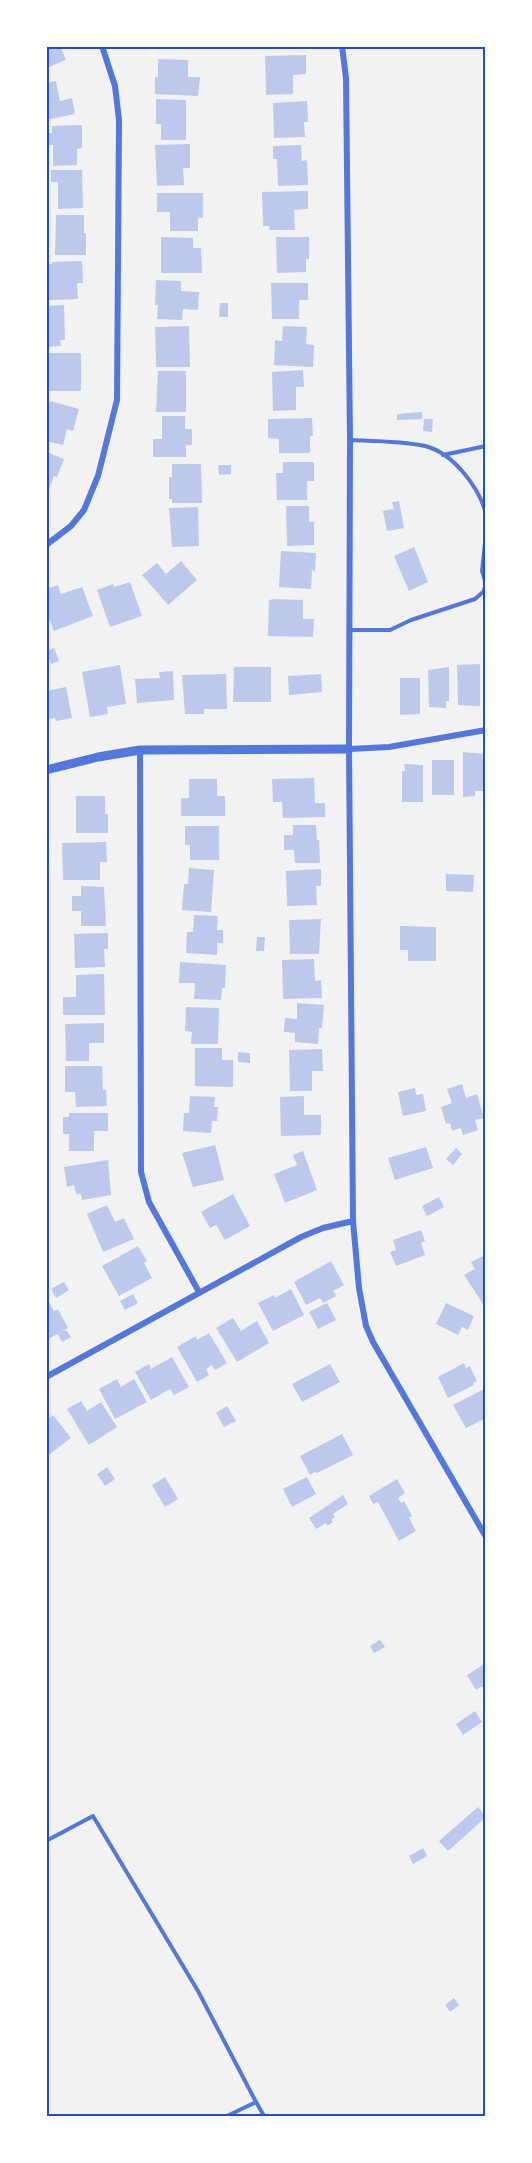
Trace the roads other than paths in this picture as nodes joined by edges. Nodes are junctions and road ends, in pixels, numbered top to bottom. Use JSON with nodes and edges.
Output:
{"nodes":[{"id":1,"x":102,"y":46,"type":"edge"},
{"id":2,"x":342,"y":46,"type":"edge"},
{"id":3,"x":350,"y":440,"type":"junction"},
{"id":4,"x":486,"y":446,"type":"edge"},
{"id":5,"x":443,"y":455,"type":"junction"},
{"id":6,"x":486,"y":513,"type":"edge"},
{"id":7,"x":486,"y":534,"type":"edge"},
{"id":8,"x":46,"y":545,"type":"edge"},
{"id":9,"x":486,"y":584,"type":"edge"},
{"id":10,"x":349,"y":630,"type":"junction"},
{"id":11,"x":486,"y":730,"type":"edge"},
{"id":12,"x":349,"y":749,"type":"junction"},
{"id":13,"x":140,"y":750,"type":"junction"},
{"id":14,"x":46,"y":770,"type":"edge"},
{"id":15,"x":353,"y":1221,"type":"junction"},
{"id":16,"x":199,"y":1292,"type":"junction"},
{"id":17,"x":46,"y":1377,"type":"edge"},
{"id":18,"x":486,"y":1537,"type":"edge"},
{"id":19,"x":46,"y":1841,"type":"edge"},
{"id":20,"x":256,"y":2102,"type":"junction"},
{"id":21,"x":227,"y":2116,"type":"edge"},
{"id":22,"x":264,"y":2116,"type":"edge"}],
"edges":[{"from":1,"to":8,"type":"street"},
{"from":2,"to":3,"type":"street"},
{"from":3,"to":5,"type":"lane"},
{"from":3,"to":10,"type":"street"},
{"from":4,"to":5,"type":"lane"},
{"from":5,"to":6,"type":"lane"},
{"from":7,"to":9,"type":"lane"},
{"from":9,"to":10,"type":"lane"},
{"from":10,"to":12,"type":"street"},
{"from":11,"to":12,"type":"street"},
{"from":12,"to":13,"type":"street"},
{"from":12,"to":15,"type":"street"},
{"from":13,"to":14,"type":"street"},
{"from":13,"to":16,"type":"street"},
{"from":15,"to":16,"type":"street"},
{"from":15,"to":18,"type":"street"},
{"from":16,"to":17,"type":"street"},
{"from":19,"to":20,"type":"lane"},
{"from":20,"to":21,"type":"lane"},
{"from":20,"to":22,"type":"lane"}]}
